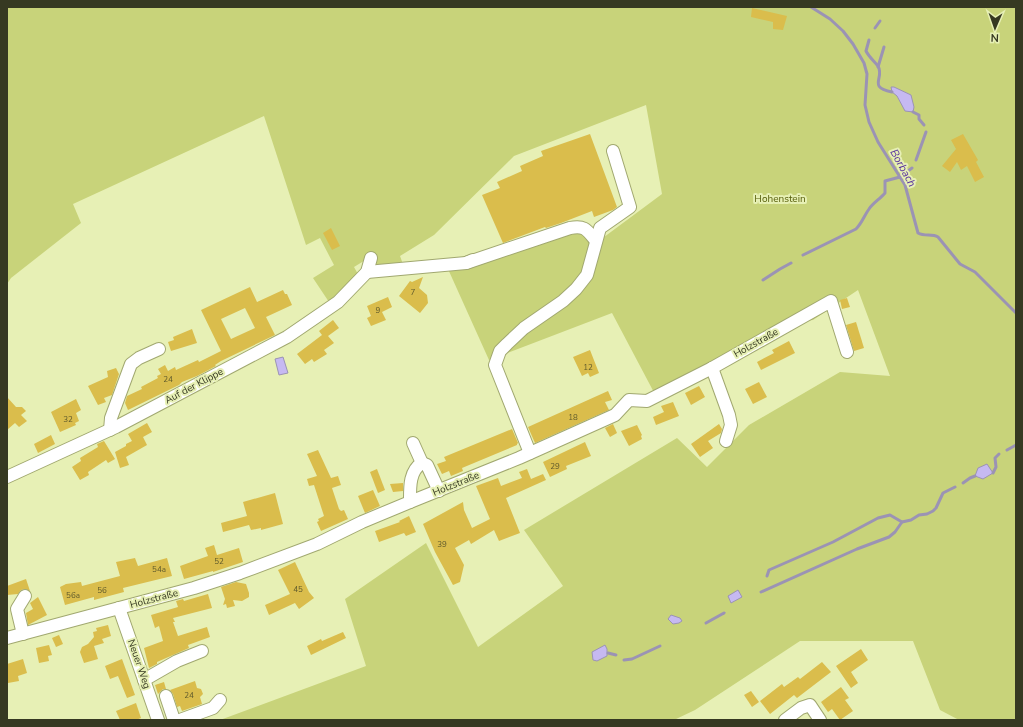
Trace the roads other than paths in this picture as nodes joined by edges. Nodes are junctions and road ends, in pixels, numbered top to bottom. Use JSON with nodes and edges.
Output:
{"nodes":[{"id":1,"x":613,"y":151,"type":"dead end"},
{"id":2,"x":596,"y":241,"type":"junction"},
{"id":3,"x":495,"y":249,"type":"dead end"},
{"id":4,"x":371,"y":258,"type":"dead end"},
{"id":5,"x":466,"y":263,"type":"junction"},
{"id":6,"x":367,"y":272,"type":"junction"},
{"id":7,"x":159,"y":349,"type":"dead end"},
{"id":8,"x":847,"y":352,"type":"dead end"},
{"id":9,"x":712,"y":368,"type":"junction"},
{"id":10,"x":110,"y":430,"type":"junction"},
{"id":11,"x":726,"y":441,"type":"dead end"},
{"id":12,"x":413,"y":443,"type":"dead end"},
{"id":13,"x":530,"y":453,"type":"junction"},
{"id":14,"x":422,"y":463,"type":"junction"},
{"id":15,"x":7,"y":478,"type":"edge"},
{"id":16,"x":438,"y":491,"type":"junction"},
{"id":17,"x":410,"y":502,"type":"junction"},
{"id":18,"x":24,"y":596,"type":"dead end"},
{"id":19,"x":119,"y":608,"type":"junction"},
{"id":20,"x":23,"y":634,"type":"junction"},
{"id":21,"x":7,"y":638,"type":"edge"},
{"id":22,"x":202,"y":651,"type":"dead end"},
{"id":23,"x":144,"y":680,"type":"junction"},
{"id":24,"x":166,"y":696,"type":"dead end"},
{"id":25,"x":220,"y":700,"type":"dead end"},
{"id":26,"x":158,"y":720,"type":"edge"},
{"id":27,"x":174,"y":720,"type":"edge"},
{"id":28,"x":180,"y":720,"type":"edge"},
{"id":29,"x":785,"y":720,"type":"edge"},
{"id":30,"x":820,"y":720,"type":"edge"}],
"edges":[{"from":1,"to":2,"type":"street"},
{"from":2,"to":5,"type":"street"},
{"from":2,"to":13,"type":"street"},
{"from":3,"to":5,"type":"street"},
{"from":4,"to":6,"type":"street"},
{"from":5,"to":6,"type":"street"},
{"from":6,"to":10,"type":"street","name":"Auf der Klippe"},
{"from":7,"to":10,"type":"street"},
{"from":8,"to":9,"type":"street","name":"Holzstraße"},
{"from":9,"to":11,"type":"street"},
{"from":9,"to":13,"type":"street","name":"Holzstraße"},
{"from":10,"to":15,"type":"street","name":"Auf der Klippe"},
{"from":12,"to":14,"type":"street"},
{"from":13,"to":16,"type":"street","name":"Holzstraße"},
{"from":14,"to":16,"type":"street"},
{"from":14,"to":17,"type":"street"},
{"from":16,"to":17,"type":"street","name":"Holzstraße"},
{"from":17,"to":19,"type":"street","name":"Holzstraße"},
{"from":18,"to":20,"type":"street"},
{"from":19,"to":20,"type":"street","name":"Holzstraße"},
{"from":19,"to":23,"type":"street","name":"Neuer Weg"},
{"from":20,"to":21,"type":"street","name":"Holzstraße"},
{"from":22,"to":23,"type":"street"},
{"from":23,"to":26,"type":"street","name":"Neuer Weg"},
{"from":24,"to":27,"type":"street"},
{"from":25,"to":28,"type":"street"},
{"from":29,"to":30,"type":"street"}]}
